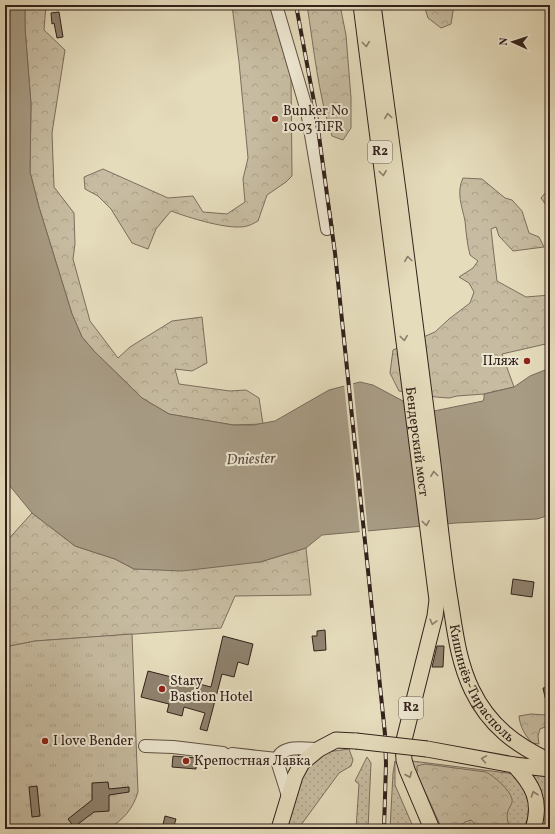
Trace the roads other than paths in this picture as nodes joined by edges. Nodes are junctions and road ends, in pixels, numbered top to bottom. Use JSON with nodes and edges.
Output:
{"nodes":[{"id":1,"x":276,"y":5,"type":"edge"},
{"id":2,"x":361,"y":5,"type":"edge"},
{"id":3,"x":373,"y":5,"type":"edge"},
{"id":4,"x":327,"y":229,"type":"dead end"},
{"id":5,"x":406,"y":299,"type":"junction"},
{"id":6,"x":440,"y":583,"type":"junction"},
{"id":7,"x":145,"y":746,"type":"dead end"},
{"id":8,"x":318,"y":749,"type":"junction"},
{"id":9,"x":277,"y":759,"type":"junction"},
{"id":10,"x":550,"y":761,"type":"edge"},
{"id":11,"x":514,"y":765,"type":"junction"},
{"id":12,"x":550,"y":769,"type":"edge"},
{"id":13,"x":288,"y":796,"type":"junction"},
{"id":14,"x":279,"y":829,"type":"edge"},
{"id":15,"x":432,"y":829,"type":"edge"},
{"id":16,"x":533,"y":829,"type":"edge"}],
"edges":[{"from":1,"to":4,"type":"lane"},
{"from":2,"to":5,"type":"main road","number":"R2","one_way":true},
{"from":5,"to":3,"type":"main road","number":"R2","one_way":true},
{"from":5,"to":6,"type":"main road","name":"Бендерский мост","number":"R2"},
{"from":6,"to":10,"type":"main road","name":"Кишинёв-Тирасполь","number":"R2"},
{"from":6,"to":15,"type":"main road","number":"R2","one_way":true},
{"from":7,"to":9,"type":"lane"},
{"from":8,"to":9,"type":"lane"},
{"from":11,"to":8,"type":"main road","one_way":true,"bridge":true},
{"from":8,"to":13,"type":"main road"},
{"from":9,"to":13,"type":"lane"},
{"from":11,"to":12,"type":"main road"},
{"from":16,"to":11,"type":"main road","one_way":true},
{"from":13,"to":14,"type":"main road"}]}
